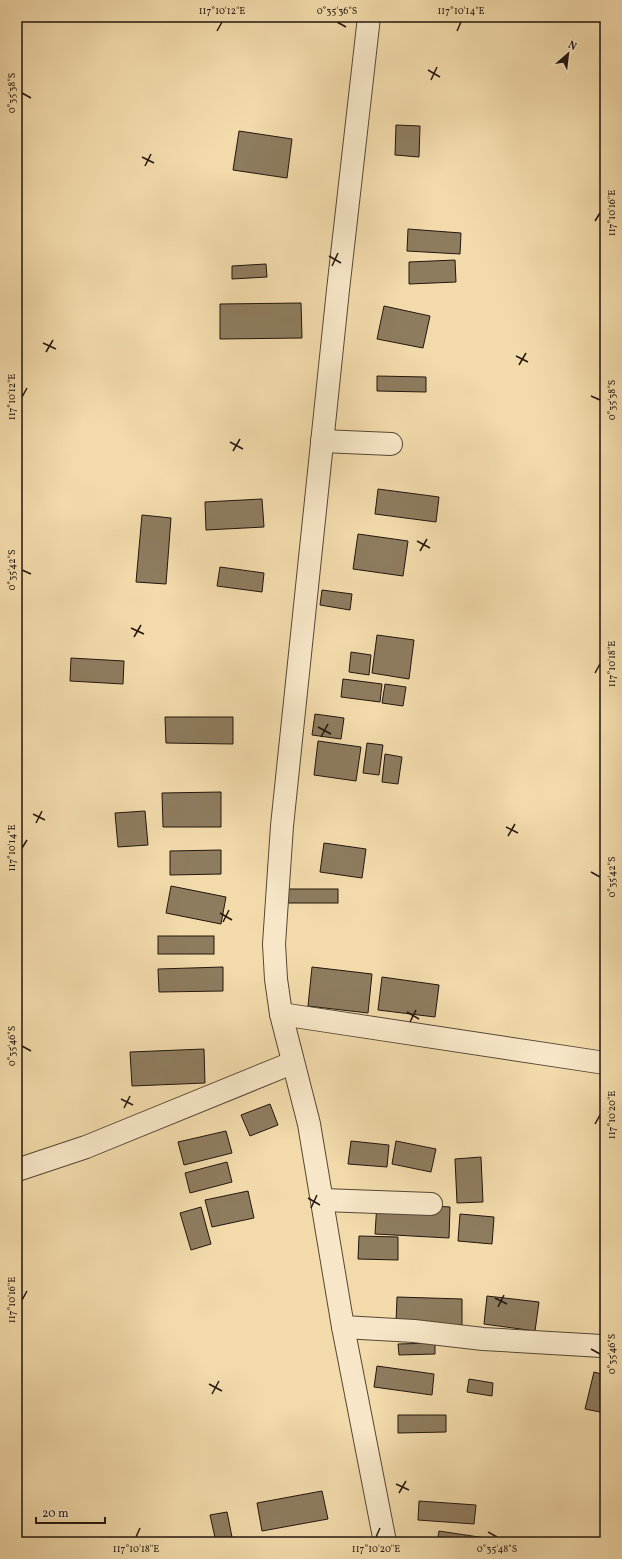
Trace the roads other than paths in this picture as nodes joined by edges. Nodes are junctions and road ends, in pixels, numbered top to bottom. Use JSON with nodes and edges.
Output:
{"nodes":[{"id":1,"x":369,"y":17,"type":"edge"},
{"id":2,"x":322,"y":441,"type":"junction"},
{"id":3,"x":391,"y":444,"type":"dead end"},
{"id":4,"x":281,"y":1014,"type":"junction"},
{"id":5,"x":292,"y":1063,"type":"junction"},
{"id":6,"x":605,"y":1063,"type":"edge"},
{"id":7,"x":17,"y":1170,"type":"edge"},
{"id":8,"x":323,"y":1200,"type":"junction"},
{"id":9,"x":431,"y":1204,"type":"dead end"},
{"id":10,"x":343,"y":1327,"type":"junction"},
{"id":11,"x":602,"y":1346,"type":"dead end"},
{"id":12,"x":385,"y":1542,"type":"edge"}],
"edges":[{"from":1,"to":2,"type":"street"},
{"from":2,"to":3,"type":"street"},
{"from":2,"to":4,"type":"street"},
{"from":4,"to":5,"type":"street"},
{"from":4,"to":6,"type":"street"},
{"from":5,"to":7,"type":"street"},
{"from":5,"to":8,"type":"street"},
{"from":8,"to":9,"type":"street"},
{"from":8,"to":10,"type":"street"},
{"from":10,"to":11,"type":"street"},
{"from":10,"to":12,"type":"street"}]}
